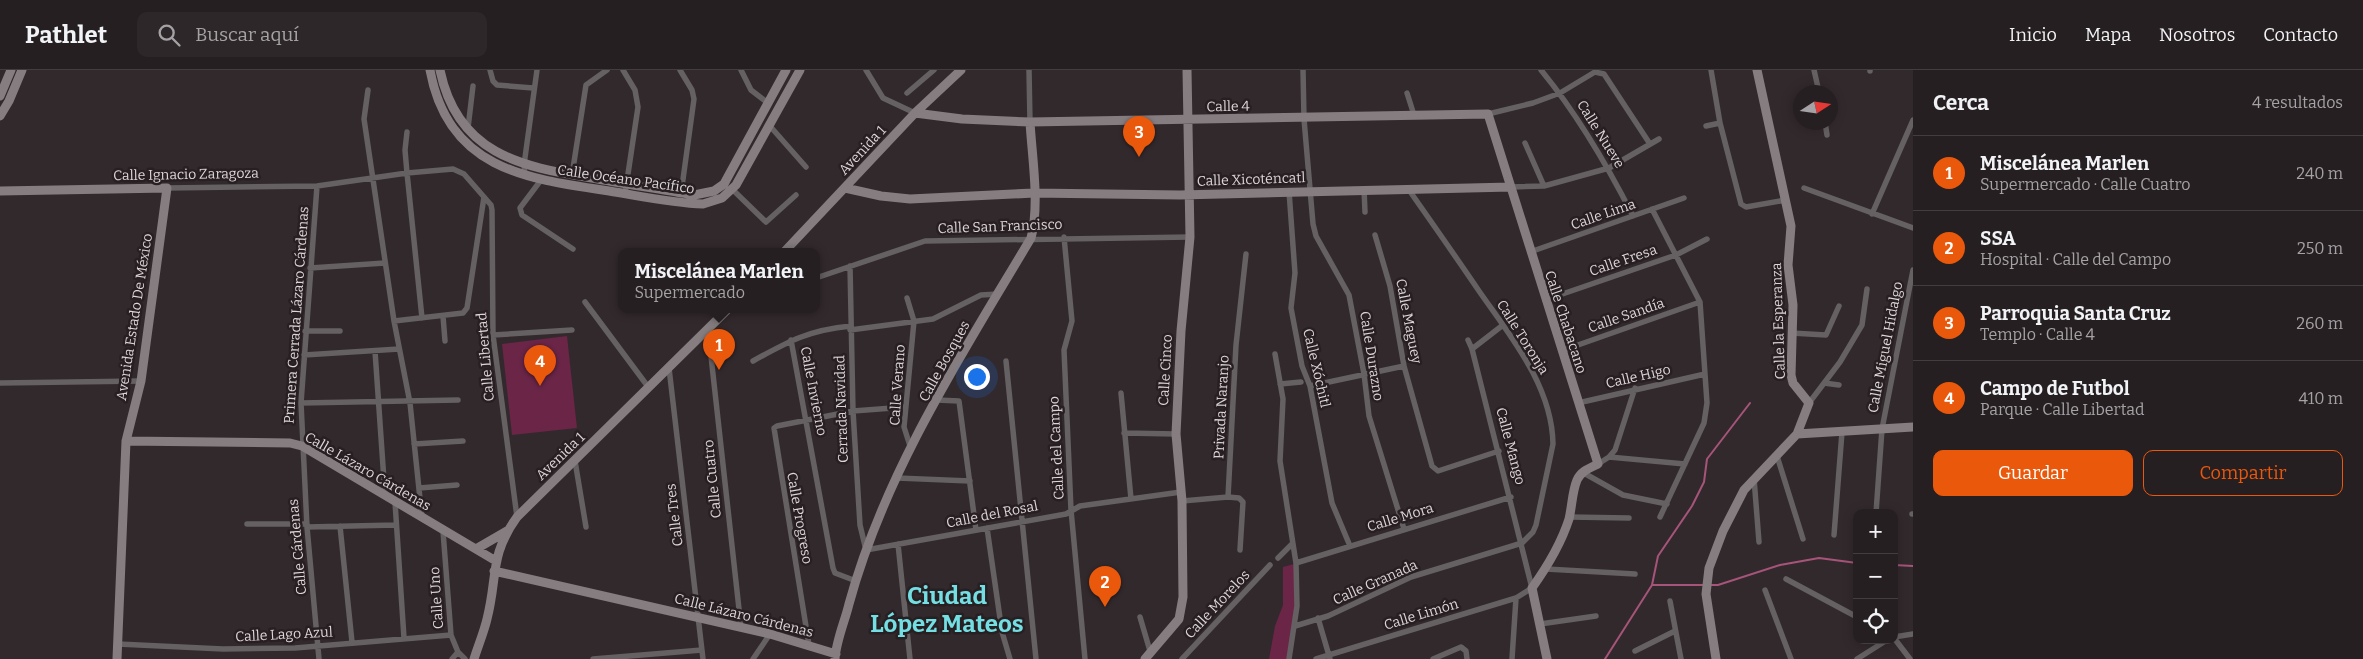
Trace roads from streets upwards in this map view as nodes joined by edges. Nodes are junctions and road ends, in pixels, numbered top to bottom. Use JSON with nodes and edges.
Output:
{"nodes":[{"id":1,"x":11,"y":70,"type":"edge"},
{"id":2,"x":22,"y":70,"type":"edge"},
{"id":3,"x":430,"y":70,"type":"edge"},
{"id":4,"x":440,"y":70,"type":"edge"},
{"id":5,"x":490,"y":70,"type":"edge"},
{"id":6,"x":537,"y":70,"type":"edge"},
{"id":7,"x":607,"y":70,"type":"edge"},
{"id":8,"x":623,"y":70,"type":"edge"},
{"id":9,"x":680,"y":70,"type":"edge"},
{"id":10,"x":740,"y":70,"type":"edge"},
{"id":11,"x":786,"y":70,"type":"edge"},
{"id":12,"x":800,"y":70,"type":"edge"},
{"id":13,"x":866,"y":70,"type":"edge"},
{"id":14,"x":934,"y":70,"type":"edge"},
{"id":15,"x":961,"y":70,"type":"edge"},
{"id":16,"x":1029,"y":70,"type":"edge"},
{"id":17,"x":1187,"y":70,"type":"edge"},
{"id":18,"x":1303,"y":70,"type":"edge"},
{"id":19,"x":1541,"y":70,"type":"edge"},
{"id":20,"x":1711,"y":70,"type":"edge"},
{"id":21,"x":1757,"y":70,"type":"edge"},
{"id":22,"x":1814,"y":70,"type":"edge"},
{"id":23,"x":1817,"y":85,"type":"edge"},
{"id":24,"x":473,"y":86,"type":"dead end"},
{"id":25,"x":533,"y":88,"type":"junction"},
{"id":26,"x":368,"y":90,"type":"dead end"},
{"id":27,"x":907,"y":93,"type":"dead end"},
{"id":28,"x":1407,"y":93,"type":"dead end"},
{"id":29,"x":1560,"y":93,"type":"junction"},
{"id":30,"x":0,"y":96,"type":"edge"},
{"id":31,"x":768,"y":103,"type":"junction"},
{"id":32,"x":915,"y":113,"type":"junction"},
{"id":33,"x":1488,"y":114,"type":"junction"},
{"id":34,"x":1414,"y":115,"type":"junction"},
{"id":35,"x":0,"y":116,"type":"edge"},
{"id":36,"x":1304,"y":118,"type":"junction"},
{"id":37,"x":1913,"y":120,"type":"edge"},
{"id":38,"x":1188,"y":121,"type":"junction"},
{"id":39,"x":1030,"y":122,"type":"junction"},
{"id":40,"x":1720,"y":123,"type":"junction"},
{"id":41,"x":1706,"y":126,"type":"dead end"},
{"id":42,"x":468,"y":128,"type":"junction"},
{"id":43,"x":755,"y":128,"type":"junction"},
{"id":44,"x":767,"y":129,"type":"junction"},
{"id":45,"x":1826,"y":130,"type":"edge"},
{"id":46,"x":407,"y":132,"type":"dead end"},
{"id":47,"x":1827,"y":135,"type":"dead end"},
{"id":48,"x":1659,"y":139,"type":"dead end"},
{"id":49,"x":1525,"y":143,"type":"dead end"},
{"id":50,"x":1650,"y":144,"type":"junction"},
{"id":51,"x":524,"y":165,"type":"junction"},
{"id":52,"x":806,"y":167,"type":"dead end"},
{"id":53,"x":1609,"y":168,"type":"junction"},
{"id":54,"x":407,"y":173,"type":"junction"},
{"id":55,"x":572,"y":175,"type":"junction"},
{"id":56,"x":525,"y":176,"type":"junction"},
{"id":57,"x":372,"y":178,"type":"junction"},
{"id":58,"x":541,"y":180,"type":"junction"},
{"id":59,"x":317,"y":186,"type":"junction"},
{"id":60,"x":1544,"y":186,"type":"junction"},
{"id":61,"x":1510,"y":187,"type":"junction"},
{"id":62,"x":167,"y":188,"type":"junction"},
{"id":63,"x":845,"y":188,"type":"junction"},
{"id":64,"x":1804,"y":188,"type":"dead end"},
{"id":65,"x":625,"y":189,"type":"junction"},
{"id":66,"x":1364,"y":189,"type":"junction"},
{"id":67,"x":732,"y":190,"type":"junction"},
{"id":68,"x":1409,"y":190,"type":"junction"},
{"id":69,"x":0,"y":191,"type":"edge"},
{"id":70,"x":1310,"y":191,"type":"junction"},
{"id":71,"x":1289,"y":192,"type":"junction"},
{"id":72,"x":1034,"y":194,"type":"junction"},
{"id":73,"x":1188,"y":194,"type":"junction"},
{"id":74,"x":796,"y":195,"type":"dead end"},
{"id":75,"x":484,"y":196,"type":"junction"},
{"id":76,"x":680,"y":197,"type":"junction"},
{"id":77,"x":1684,"y":198,"type":"dead end"},
{"id":78,"x":1786,"y":200,"type":"junction"},
{"id":79,"x":1652,"y":209,"type":"junction"},
{"id":80,"x":1365,"y":212,"type":"dead end"},
{"id":81,"x":1872,"y":214,"type":"junction"},
{"id":82,"x":1633,"y":216,"type":"junction"},
{"id":83,"x":1913,"y":228,"type":"edge"},
{"id":84,"x":1375,"y":234,"type":"dead end"},
{"id":85,"x":1064,"y":237,"type":"junction"},
{"id":86,"x":1190,"y":237,"type":"junction"},
{"id":87,"x":1031,"y":238,"type":"junction"},
{"id":88,"x":1708,"y":239,"type":"dead end"},
{"id":89,"x":788,"y":248,"type":"edge"},
{"id":90,"x":573,"y":249,"type":"dead end"},
{"id":91,"x":1530,"y":253,"type":"junction"},
{"id":92,"x":1246,"y":254,"type":"dead end"},
{"id":93,"x":1676,"y":256,"type":"junction"},
{"id":94,"x":385,"y":263,"type":"junction"},
{"id":95,"x":850,"y":266,"type":"junction"},
{"id":96,"x":310,"y":268,"type":"junction"},
{"id":97,"x":1913,"y":270,"type":"edge"},
{"id":98,"x":820,"y":277,"type":"edge"},
{"id":99,"x":1867,"y":289,"type":"dead end"},
{"id":100,"x":998,"y":294,"type":"junction"},
{"id":101,"x":907,"y":298,"type":"dead end"},
{"id":102,"x":1544,"y":300,"type":"junction"},
{"id":103,"x":585,"y":302,"type":"dead end"},
{"id":104,"x":1700,"y":302,"type":"junction"},
{"id":105,"x":1839,"y":306,"type":"dead end"},
{"id":106,"x":724,"y":313,"type":"edge"},
{"id":107,"x":444,"y":316,"type":"junction"},
{"id":108,"x":422,"y":318,"type":"junction"},
{"id":109,"x":394,"y":321,"type":"junction"},
{"id":110,"x":914,"y":322,"type":"junction"},
{"id":111,"x":1503,"y":325,"type":"junction"},
{"id":112,"x":850,"y":328,"type":"junction"},
{"id":113,"x":708,"y":329,"type":"junction"},
{"id":114,"x":572,"y":330,"type":"dead end"},
{"id":115,"x":306,"y":331,"type":"junction"},
{"id":116,"x":340,"y":331,"type":"dead end"},
{"id":117,"x":1791,"y":333,"type":"junction"},
{"id":118,"x":493,"y":335,"type":"junction"},
{"id":119,"x":791,"y":340,"type":"junction"},
{"id":120,"x":1468,"y":340,"type":"dead end"},
{"id":121,"x":445,"y":341,"type":"dead end"},
{"id":122,"x":399,"y":349,"type":"junction"},
{"id":123,"x":1472,"y":349,"type":"junction"},
{"id":124,"x":375,"y":351,"type":"junction"},
{"id":125,"x":1561,"y":351,"type":"junction"},
{"id":126,"x":304,"y":354,"type":"junction"},
{"id":127,"x":1275,"y":354,"type":"dead end"},
{"id":128,"x":753,"y":361,"type":"dead end"},
{"id":129,"x":1006,"y":361,"type":"dead end"},
{"id":130,"x":1404,"y":366,"type":"junction"},
{"id":131,"x":668,"y":368,"type":"junction"},
{"id":132,"x":1364,"y":374,"type":"junction"},
{"id":133,"x":1705,"y":374,"type":"junction"},
{"id":134,"x":141,"y":381,"type":"junction"},
{"id":135,"x":1301,"y":382,"type":"dead end"},
{"id":136,"x":0,"y":383,"type":"edge"},
{"id":137,"x":1824,"y":383,"type":"junction"},
{"id":138,"x":1280,"y":384,"type":"junction"},
{"id":139,"x":1840,"y":385,"type":"dead end"},
{"id":140,"x":1310,"y":386,"type":"junction"},
{"id":141,"x":649,"y":388,"type":"junction"},
{"id":142,"x":1635,"y":388,"type":"junction"},
{"id":143,"x":1121,"y":393,"type":"dead end"},
{"id":144,"x":458,"y":400,"type":"dead end"},
{"id":145,"x":937,"y":400,"type":"junction"},
{"id":146,"x":412,"y":402,"type":"junction"},
{"id":147,"x":301,"y":403,"type":"junction"},
{"id":148,"x":1578,"y":403,"type":"junction"},
{"id":149,"x":1809,"y":403,"type":"junction"},
{"id":150,"x":378,"y":404,"type":"junction"},
{"id":151,"x":906,"y":407,"type":"junction"},
{"id":152,"x":852,"y":411,"type":"junction"},
{"id":153,"x":807,"y":419,"type":"junction"},
{"id":154,"x":1913,"y":427,"type":"edge"},
{"id":155,"x":1882,"y":429,"type":"junction"},
{"id":156,"x":1842,"y":432,"type":"junction"},
{"id":157,"x":1124,"y":433,"type":"junction"},
{"id":158,"x":1176,"y":434,"type":"junction"},
{"id":159,"x":1797,"y":434,"type":"junction"},
{"id":160,"x":126,"y":441,"type":"junction"},
{"id":161,"x":463,"y":441,"type":"dead end"},
{"id":162,"x":414,"y":444,"type":"junction"},
{"id":163,"x":302,"y":446,"type":"junction"},
{"id":164,"x":910,"y":449,"type":"junction"},
{"id":165,"x":1499,"y":451,"type":"junction"},
{"id":166,"x":1777,"y":456,"type":"junction"},
{"id":167,"x":1609,"y":457,"type":"junction"},
{"id":168,"x":575,"y":461,"type":"junction"},
{"id":169,"x":1598,"y":464,"type":"junction"},
{"id":170,"x":1685,"y":464,"type":"junction"},
{"id":171,"x":1582,"y":472,"type":"junction"},
{"id":172,"x":897,"y":478,"type":"junction"},
{"id":173,"x":1754,"y":478,"type":"junction"},
{"id":174,"x":970,"y":481,"type":"junction"},
{"id":175,"x":457,"y":485,"type":"dead end"},
{"id":176,"x":419,"y":488,"type":"junction"},
{"id":177,"x":384,"y":495,"type":"junction"},
{"id":178,"x":1181,"y":497,"type":"junction"},
{"id":179,"x":1228,"y":497,"type":"junction"},
{"id":180,"x":1511,"y":497,"type":"junction"},
{"id":181,"x":1132,"y":499,"type":"junction"},
{"id":182,"x":395,"y":502,"type":"junction"},
{"id":183,"x":1666,"y":504,"type":"junction"},
{"id":184,"x":1876,"y":509,"type":"edge"},
{"id":185,"x":1071,"y":510,"type":"junction"},
{"id":186,"x":517,"y":517,"type":"junction"},
{"id":187,"x":1569,"y":517,"type":"junction"},
{"id":188,"x":422,"y":518,"type":"junction"},
{"id":189,"x":1628,"y":518,"type":"dead end"},
{"id":190,"x":1660,"y":518,"type":"dead end"},
{"id":191,"x":1021,"y":521,"type":"junction"},
{"id":192,"x":247,"y":524,"type":"dead end"},
{"id":193,"x":307,"y":525,"type":"junction"},
{"id":194,"x":396,"y":525,"type":"junction"},
{"id":195,"x":340,"y":526,"type":"junction"},
{"id":196,"x":586,"y":527,"type":"dead end"},
{"id":197,"x":987,"y":528,"type":"junction"},
{"id":198,"x":1404,"y":529,"type":"junction"},
{"id":199,"x":976,"y":530,"type":"junction"},
{"id":200,"x":443,"y":531,"type":"junction"},
{"id":201,"x":507,"y":531,"type":"junction"},
{"id":202,"x":1834,"y":535,"type":"dead end"},
{"id":203,"x":1803,"y":539,"type":"dead end"},
{"id":204,"x":1759,"y":542,"type":"dead end"},
{"id":205,"x":1522,"y":543,"type":"junction"},
{"id":206,"x":898,"y":544,"type":"junction"},
{"id":207,"x":1292,"y":544,"type":"junction"},
{"id":208,"x":1350,"y":546,"type":"junction"},
{"id":209,"x":476,"y":549,"type":"junction"},
{"id":210,"x":866,"y":550,"type":"junction"},
{"id":211,"x":1240,"y":550,"type":"dead end"},
{"id":212,"x":1278,"y":558,"type":"dead end"},
{"id":213,"x":496,"y":561,"type":"junction"},
{"id":214,"x":1296,"y":562,"type":"junction"},
{"id":215,"x":1270,"y":565,"type":"dead end"},
{"id":216,"x":1546,"y":569,"type":"junction"},
{"id":217,"x":494,"y":571,"type":"junction"},
{"id":218,"x":1635,"y":574,"type":"dead end"},
{"id":219,"x":1786,"y":579,"type":"dead end"},
{"id":220,"x":856,"y":581,"type":"junction"},
{"id":221,"x":1532,"y":588,"type":"junction"},
{"id":222,"x":1765,"y":590,"type":"dead end"},
{"id":223,"x":1516,"y":598,"type":"junction"},
{"id":224,"x":1670,"y":601,"type":"dead end"},
{"id":225,"x":1853,"y":615,"type":"edge"},
{"id":226,"x":1596,"y":616,"type":"dead end"},
{"id":227,"x":698,"y":617,"type":"junction"},
{"id":228,"x":1140,"y":617,"type":"dead end"},
{"id":229,"x":1318,"y":618,"type":"junction"},
{"id":230,"x":1540,"y":624,"type":"junction"},
{"id":231,"x":1295,"y":626,"type":"junction"},
{"id":232,"x":741,"y":627,"type":"junction"},
{"id":233,"x":1675,"y":631,"type":"junction"},
{"id":234,"x":770,"y":634,"type":"junction"},
{"id":235,"x":1913,"y":634,"type":"edge"},
{"id":236,"x":451,"y":635,"type":"junction"},
{"id":237,"x":1898,"y":636,"type":"edge"},
{"id":238,"x":404,"y":638,"type":"junction"},
{"id":239,"x":352,"y":642,"type":"junction"},
{"id":240,"x":1898,"y":642,"type":"edge"},
{"id":241,"x":118,"y":644,"type":"junction"},
{"id":242,"x":1881,"y":644,"type":"edge"},
{"id":243,"x":809,"y":645,"type":"junction"},
{"id":244,"x":318,"y":646,"type":"junction"},
{"id":245,"x":702,"y":650,"type":"junction"},
{"id":246,"x":1635,"y":651,"type":"dead end"},
{"id":247,"x":458,"y":652,"type":"junction"},
{"id":248,"x":1147,"y":655,"type":"edge"},
{"id":249,"x":834,"y":657,"type":"edge"},
{"id":250,"x":1329,"y":657,"type":"edge"},
{"id":251,"x":117,"y":659,"type":"edge"},
{"id":252,"x":319,"y":659,"type":"edge"},
{"id":253,"x":452,"y":659,"type":"edge"},
{"id":254,"x":465,"y":659,"type":"edge"},
{"id":255,"x":474,"y":659,"type":"edge"},
{"id":256,"x":593,"y":659,"type":"edge"},
{"id":257,"x":703,"y":659,"type":"edge"},
{"id":258,"x":753,"y":659,"type":"edge"},
{"id":259,"x":910,"y":659,"type":"edge"},
{"id":260,"x":1010,"y":659,"type":"edge"},
{"id":261,"x":1036,"y":659,"type":"edge"},
{"id":262,"x":1085,"y":659,"type":"edge"},
{"id":263,"x":1182,"y":659,"type":"edge"},
{"id":264,"x":1289,"y":659,"type":"edge"},
{"id":265,"x":1316,"y":659,"type":"edge"},
{"id":266,"x":1433,"y":659,"type":"edge"},
{"id":267,"x":1467,"y":659,"type":"edge"},
{"id":268,"x":1512,"y":659,"type":"edge"},
{"id":269,"x":1547,"y":659,"type":"edge"},
{"id":270,"x":1681,"y":659,"type":"edge"},
{"id":271,"x":1716,"y":659,"type":"edge"},
{"id":272,"x":1791,"y":659,"type":"edge"},
{"id":273,"x":1857,"y":659,"type":"edge"},
{"id":274,"x":1910,"y":659,"type":"edge"}],
"edges":[{"from":1,"to":30,"type":"street"},
{"from":2,"to":35,"type":"street"},
{"from":3,"to":56,"type":"street","name":"Calle Océano Pacífico"},
{"from":4,"to":42,"type":"street","name":"Calle Océano Pacífico"},
{"from":5,"to":25,"type":"street"},
{"from":6,"to":25,"type":"street"},
{"from":7,"to":55,"type":"street"},
{"from":8,"to":65,"type":"street"},
{"from":9,"to":76,"type":"street"},
{"from":10,"to":31,"type":"street"},
{"from":11,"to":31,"type":"street","name":"Calle Océano Pacífico"},
{"from":12,"to":44,"type":"street","name":"Calle Océano Pacífico"},
{"from":13,"to":32,"type":"street","name":"Calle 4"},
{"from":14,"to":27,"type":"street"},
{"from":15,"to":32,"type":"street","name":"Avenida 1"},
{"from":16,"to":39,"type":"street","name":"Calle Bosques"},
{"from":17,"to":38,"type":"street","name":"Calle Cinco"},
{"from":18,"to":36,"type":"street","name":"Calle Durazno"},
{"from":19,"to":29,"type":"street","name":"Calle Nueve"},
{"from":20,"to":40,"type":"street"},
{"from":21,"to":78,"type":"street","name":"Calle la Esperanza"},
{"from":22,"to":23,"type":"street"},
{"from":24,"to":42,"type":"street"},
{"from":25,"to":51,"type":"street"},
{"from":26,"to":57,"type":"street"},
{"from":28,"to":34,"type":"street"},
{"from":29,"to":33,"type":"street","name":"Calle 4"},
{"from":29,"to":50,"type":"street","name":"Calle 4"},
{"from":29,"to":53,"type":"street","name":"Calle Nueve"},
{"from":31,"to":43,"type":"street","name":"Calle Océano Pacífico"},
{"from":32,"to":39,"type":"street","name":"Calle 4"},
{"from":32,"to":63,"type":"street","name":"Avenida 1"},
{"from":33,"to":34,"type":"street","name":"Calle 4"},
{"from":33,"to":61,"type":"street","name":"Calle Chabacano"},
{"from":34,"to":36,"type":"street","name":"Calle 4"},
{"from":36,"to":38,"type":"street","name":"Calle 4"},
{"from":36,"to":70,"type":"street","name":"Calle Durazno"},
{"from":37,"to":81,"type":"street"},
{"from":38,"to":39,"type":"street","name":"Calle 4"},
{"from":38,"to":73,"type":"street","name":"Calle Cinco"},
{"from":39,"to":72,"type":"street","name":"Calle Bosques"},
{"from":40,"to":41,"type":"street"},
{"from":40,"to":78,"type":"street"},
{"from":42,"to":51,"type":"street","name":"Calle Océano Pacífico"},
{"from":43,"to":44,"type":"street"},
{"from":43,"to":76,"type":"street","name":"Calle Océano Pacífico"},
{"from":44,"to":52,"type":"street"},
{"from":44,"to":67,"type":"street","name":"Calle Océano Pacífico"},
{"from":45,"to":47,"type":"street"},
{"from":46,"to":54,"type":"street"},
{"from":48,"to":50,"type":"street","name":"Calle Xicoténcatl"},
{"from":49,"to":60,"type":"street"},
{"from":50,"to":53,"type":"street","name":"Calle Xicoténcatl"},
{"from":51,"to":55,"type":"street","name":"Calle Océano Pacífico"},
{"from":51,"to":56,"type":"street"},
{"from":53,"to":60,"type":"street","name":"Calle Xicoténcatl"},
{"from":53,"to":82,"type":"street","name":"Calle Nueve"},
{"from":54,"to":57,"type":"street","name":"Calle Ignacio Zaragoza"},
{"from":54,"to":75,"type":"street","name":"Calle Ignacio Zaragoza"},
{"from":54,"to":108,"type":"street"},
{"from":55,"to":65,"type":"street","name":"Calle Océano Pacífico"},
{"from":56,"to":58,"type":"street","name":"Calle Océano Pacífico"},
{"from":57,"to":59,"type":"street","name":"Calle Ignacio Zaragoza"},
{"from":57,"to":94,"type":"street"},
{"from":58,"to":65,"type":"street","name":"Calle Océano Pacífico"},
{"from":58,"to":90,"type":"street"},
{"from":59,"to":62,"type":"street","name":"Calle Ignacio Zaragoza"},
{"from":59,"to":96,"type":"street","name":"Primera Cerrada Lázaro Cárdenas"},
{"from":60,"to":61,"type":"street","name":"Calle Xicoténcatl"},
{"from":61,"to":68,"type":"street","name":"Calle Xicoténcatl"},
{"from":61,"to":91,"type":"street","name":"Calle Chabacano"},
{"from":62,"to":69,"type":"street","name":"Calle Ignacio Zaragoza"},
{"from":62,"to":134,"type":"street","name":"Avenida Estado De México"},
{"from":63,"to":72,"type":"street","name":"Calle Xicoténcatl"},
{"from":63,"to":89,"type":"street","name":"Avenida 1"},
{"from":64,"to":81,"type":"street"},
{"from":65,"to":76,"type":"street","name":"Calle Océano Pacífico"},
{"from":66,"to":68,"type":"street","name":"Calle Xicoténcatl"},
{"from":66,"to":70,"type":"street","name":"Calle Xicoténcatl"},
{"from":66,"to":80,"type":"street"},
{"from":67,"to":74,"type":"street"},
{"from":67,"to":76,"type":"street","name":"Calle Océano Pacífico"},
{"from":68,"to":111,"type":"street","name":"Calle Toronja"},
{"from":70,"to":71,"type":"street","name":"Calle Xicoténcatl"},
{"from":70,"to":132,"type":"street","name":"Calle Durazno"},
{"from":71,"to":73,"type":"street","name":"Calle Xicoténcatl"},
{"from":71,"to":140,"type":"street","name":"Calle Xóchitl"},
{"from":72,"to":73,"type":"street","name":"Calle Xicoténcatl"},
{"from":72,"to":87,"type":"street","name":"Calle Bosques"},
{"from":73,"to":86,"type":"street","name":"Calle Cinco"},
{"from":75,"to":107,"type":"street"},
{"from":75,"to":118,"type":"street","name":"Calle Libertad"},
{"from":77,"to":79,"type":"street","name":"Calle Lima"},
{"from":78,"to":117,"type":"street","name":"Calle la Esperanza"},
{"from":79,"to":82,"type":"street","name":"Calle Lima"},
{"from":79,"to":93,"type":"street"},
{"from":81,"to":83,"type":"street"},
{"from":82,"to":91,"type":"street","name":"Calle Lima"},
{"from":84,"to":130,"type":"street","name":"Calle Maguey"},
{"from":85,"to":86,"type":"street","name":"Calle San Francisco"},
{"from":85,"to":87,"type":"street","name":"Calle San Francisco"},
{"from":85,"to":185,"type":"street","name":"Calle del Campo"},
{"from":86,"to":158,"type":"street","name":"Calle Cinco"},
{"from":87,"to":95,"type":"street","name":"Calle San Francisco"},
{"from":87,"to":100,"type":"street","name":"Calle Bosques"},
{"from":88,"to":93,"type":"street","name":"Calle Fresa"},
{"from":91,"to":102,"type":"street","name":"Calle Chabacano"},
{"from":92,"to":179,"type":"street","name":"Privada Naranjo"},
{"from":93,"to":102,"type":"street","name":"Calle Fresa"},
{"from":93,"to":104,"type":"street"},
{"from":94,"to":96,"type":"street"},
{"from":94,"to":109,"type":"street"},
{"from":95,"to":98,"type":"street","name":"Calle San Francisco"},
{"from":95,"to":112,"type":"street","name":"Cerrada Navidad"},
{"from":96,"to":115,"type":"street","name":"Primera Cerrada Lázaro Cárdenas"},
{"from":97,"to":155,"type":"street","name":"Calle Miguel Hidalgo"},
{"from":99,"to":137,"type":"street"},
{"from":100,"to":110,"type":"street"},
{"from":100,"to":145,"type":"street","name":"Calle Bosques"},
{"from":101,"to":110,"type":"street"},
{"from":102,"to":125,"type":"street","name":"Calle Chabacano"},
{"from":103,"to":141,"type":"street"},
{"from":104,"to":125,"type":"street","name":"Calle Sandía"},
{"from":104,"to":133,"type":"street"},
{"from":105,"to":117,"type":"street"},
{"from":106,"to":113,"type":"street","name":"Avenida 1"},
{"from":107,"to":108,"type":"street"},
{"from":107,"to":121,"type":"street"},
{"from":108,"to":109,"type":"street"},
{"from":109,"to":122,"type":"street"},
{"from":110,"to":112,"type":"street"},
{"from":110,"to":151,"type":"street","name":"Calle Verano"},
{"from":111,"to":123,"type":"street"},
{"from":111,"to":205,"type":"street","name":"Calle Toronja"},
{"from":112,"to":119,"type":"street"},
{"from":112,"to":152,"type":"street","name":"Cerrada Navidad"},
{"from":113,"to":131,"type":"street","name":"Avenida 1"},
{"from":113,"to":232,"type":"street","name":"Calle Cuatro"},
{"from":114,"to":118,"type":"street"},
{"from":115,"to":116,"type":"street"},
{"from":115,"to":126,"type":"street","name":"Primera Cerrada Lázaro Cárdenas"},
{"from":117,"to":149,"type":"street","name":"Calle la Esperanza"},
{"from":118,"to":186,"type":"street","name":"Calle Libertad"},
{"from":119,"to":128,"type":"street"},
{"from":119,"to":153,"type":"street","name":"Calle Invierno"},
{"from":120,"to":123,"type":"street","name":"Calle Mango"},
{"from":122,"to":124,"type":"street"},
{"from":122,"to":146,"type":"street"},
{"from":123,"to":165,"type":"street","name":"Calle Mango"},
{"from":124,"to":126,"type":"street"},
{"from":124,"to":150,"type":"street"},
{"from":125,"to":148,"type":"street","name":"Calle Chabacano"},
{"from":126,"to":147,"type":"street","name":"Primera Cerrada Lázaro Cárdenas"},
{"from":127,"to":138,"type":"street"},
{"from":129,"to":191,"type":"street"},
{"from":130,"to":132,"type":"street"},
{"from":130,"to":165,"type":"street","name":"Calle Maguey"},
{"from":131,"to":141,"type":"street","name":"Avenida 1"},
{"from":131,"to":227,"type":"street","name":"Calle Tres"},
{"from":132,"to":140,"type":"street"},
{"from":132,"to":198,"type":"street","name":"Calle Durazno"},
{"from":133,"to":142,"type":"street","name":"Calle Higo"},
{"from":133,"to":170,"type":"street"},
{"from":134,"to":136,"type":"street"},
{"from":134,"to":160,"type":"street","name":"Avenida Estado De México"},
{"from":135,"to":138,"type":"street"},
{"from":137,"to":139,"type":"street"},
{"from":137,"to":149,"type":"street"},
{"from":138,"to":207,"type":"street"},
{"from":140,"to":208,"type":"street","name":"Calle Xóchitl"},
{"from":141,"to":168,"type":"street","name":"Avenida 1"},
{"from":142,"to":148,"type":"street","name":"Calle Higo"},
{"from":142,"to":167,"type":"street"},
{"from":143,"to":157,"type":"street"},
{"from":144,"to":146,"type":"street"},
{"from":145,"to":164,"type":"street","name":"Calle Bosques"},
{"from":145,"to":174,"type":"street"},
{"from":146,"to":150,"type":"street"},
{"from":146,"to":162,"type":"street"},
{"from":147,"to":150,"type":"street"},
{"from":147,"to":163,"type":"street","name":"Primera Cerrada Lázaro Cárdenas"},
{"from":148,"to":169,"type":"street","name":"Calle Chabacano"},
{"from":149,"to":159,"type":"street"},
{"from":150,"to":177,"type":"street"},
{"from":151,"to":152,"type":"street","name":"Calle Progreso"},
{"from":151,"to":164,"type":"street","name":"Calle Verano"},
{"from":152,"to":153,"type":"street","name":"Calle Progreso"},
{"from":152,"to":210,"type":"street","name":"Cerrada Navidad"},
{"from":153,"to":220,"type":"street","name":"Calle Invierno"},
{"from":153,"to":243,"type":"street","name":"Calle Progreso"},
{"from":154,"to":155,"type":"street"},
{"from":155,"to":156,"type":"street"},
{"from":155,"to":184,"type":"street","name":"Calle Miguel Hidalgo"},
{"from":156,"to":159,"type":"street"},
{"from":156,"to":202,"type":"street"},
{"from":157,"to":158,"type":"street"},
{"from":157,"to":181,"type":"street"},
{"from":158,"to":178,"type":"street","name":"Calle Cinco"},
{"from":159,"to":166,"type":"street"},
{"from":160,"to":163,"type":"street","name":"Calle Lázaro Cárdenas"},
{"from":160,"to":241,"type":"street","name":"Avenida Estado De México"},
{"from":161,"to":162,"type":"street"},
{"from":162,"to":176,"type":"street"},
{"from":163,"to":177,"type":"street","name":"Calle Lázaro Cárdenas"},
{"from":163,"to":193,"type":"street","name":"Calle Cárdenas"},
{"from":164,"to":172,"type":"street","name":"Calle Bosques"},
{"from":165,"to":180,"type":"street","name":"Calle Mango"},
{"from":166,"to":173,"type":"street"},
{"from":166,"to":203,"type":"street"},
{"from":167,"to":169,"type":"street"},
{"from":167,"to":170,"type":"street"},
{"from":168,"to":186,"type":"street","name":"Avenida 1"},
{"from":168,"to":196,"type":"street"},
{"from":169,"to":171,"type":"street"},
{"from":170,"to":183,"type":"street"},
{"from":171,"to":183,"type":"street"},
{"from":171,"to":187,"type":"street"},
{"from":172,"to":174,"type":"street"},
{"from":172,"to":210,"type":"street","name":"Calle Bosques"},
{"from":173,"to":204,"type":"street"},
{"from":173,"to":271,"type":"street"},
{"from":174,"to":199,"type":"street"},
{"from":175,"to":176,"type":"street"},
{"from":176,"to":188,"type":"street"},
{"from":177,"to":182,"type":"street","name":"Calle Lázaro Cárdenas"},
{"from":178,"to":179,"type":"street","name":"Calle del Rosal"},
{"from":178,"to":181,"type":"street","name":"Calle del Rosal"},
{"from":178,"to":248,"type":"street","name":"Calle Cinco"},
{"from":179,"to":211,"type":"street"},
{"from":180,"to":198,"type":"street","name":"Calle Mora"},
{"from":180,"to":205,"type":"street","name":"Calle Mango"},
{"from":181,"to":185,"type":"street","name":"Calle del Rosal"},
{"from":182,"to":188,"type":"street","name":"Calle Lázaro Cárdenas"},
{"from":182,"to":194,"type":"street"},
{"from":183,"to":190,"type":"street"},
{"from":185,"to":191,"type":"street","name":"Calle del Rosal"},
{"from":185,"to":262,"type":"street","name":"Calle del Campo"},
{"from":186,"to":201,"type":"street","name":"Avenida 1"},
{"from":187,"to":189,"type":"street"},
{"from":187,"to":216,"type":"street"},
{"from":188,"to":200,"type":"street","name":"Calle Lázaro Cárdenas"},
{"from":191,"to":197,"type":"street","name":"Calle del Rosal"},
{"from":191,"to":261,"type":"street"},
{"from":192,"to":193,"type":"street"},
{"from":193,"to":195,"type":"street"},
{"from":193,"to":244,"type":"street","name":"Calle Cárdenas"},
{"from":194,"to":195,"type":"street"},
{"from":194,"to":238,"type":"street"},
{"from":195,"to":239,"type":"street"},
{"from":197,"to":199,"type":"street","name":"Calle del Rosal"},
{"from":197,"to":260,"type":"street"},
{"from":198,"to":208,"type":"street","name":"Calle Mora"},
{"from":199,"to":206,"type":"street","name":"Calle del Rosal"},
{"from":200,"to":209,"type":"street","name":"Calle Lázaro Cárdenas"},
{"from":200,"to":236,"type":"street","name":"Calle Uno"},
{"from":201,"to":209,"type":"street"},
{"from":201,"to":213,"type":"street","name":"Avenida 1"},
{"from":205,"to":221,"type":"street","name":"Calle Mango"},
{"from":205,"to":229,"type":"street","name":"Calle Granada"},
{"from":206,"to":210,"type":"street","name":"Calle del Rosal"},
{"from":206,"to":259,"type":"street"},
{"from":207,"to":212,"type":"street"},
{"from":207,"to":214,"type":"street"},
{"from":208,"to":214,"type":"street","name":"Calle Mora"},
{"from":209,"to":213,"type":"street","name":"Calle Lázaro Cárdenas"},
{"from":210,"to":220,"type":"street","name":"Calle Bosques"},
{"from":213,"to":217,"type":"street","name":"Avenida 1"},
{"from":214,"to":231,"type":"street"},
{"from":215,"to":263,"type":"street","name":"Calle Morelos"},
{"from":216,"to":218,"type":"street"},
{"from":216,"to":221,"type":"street"},
{"from":217,"to":227,"type":"street","name":"Calle Lázaro Cárdenas"},
{"from":217,"to":255,"type":"street","name":"Avenida 1"},
{"from":219,"to":225,"type":"street"},
{"from":220,"to":249,"type":"street","name":"Calle Bosques"},
{"from":221,"to":223,"type":"street","name":"Calle Limón"},
{"from":221,"to":230,"type":"street"},
{"from":222,"to":272,"type":"street"},
{"from":223,"to":250,"type":"street","name":"Calle Limón"},
{"from":223,"to":268,"type":"street"},
{"from":224,"to":233,"type":"street"},
{"from":226,"to":230,"type":"street"},
{"from":227,"to":232,"type":"street","name":"Calle Lázaro Cárdenas"},
{"from":227,"to":245,"type":"street","name":"Calle Tres"},
{"from":228,"to":248,"type":"street"},
{"from":229,"to":231,"type":"street","name":"Calle Granada"},
{"from":229,"to":250,"type":"street"},
{"from":230,"to":269,"type":"street"},
{"from":231,"to":264,"type":"street"},
{"from":232,"to":234,"type":"street","name":"Calle Lázaro Cárdenas"},
{"from":233,"to":246,"type":"street"},
{"from":233,"to":270,"type":"street"},
{"from":234,"to":243,"type":"street","name":"Calle Lázaro Cárdenas"},
{"from":234,"to":258,"type":"street"},
{"from":235,"to":237,"type":"street"},
{"from":236,"to":238,"type":"street","name":"Calle Lago Azul"},
{"from":236,"to":247,"type":"street","name":"Calle Uno"},
{"from":238,"to":239,"type":"street","name":"Calle Lago Azul"},
{"from":239,"to":244,"type":"street","name":"Calle Lago Azul"},
{"from":240,"to":274,"type":"street"},
{"from":241,"to":244,"type":"street","name":"Calle Lago Azul"},
{"from":241,"to":251,"type":"street","name":"Avenida Estado De México"},
{"from":242,"to":273,"type":"street"},
{"from":243,"to":249,"type":"street","name":"Calle Lázaro Cárdenas"},
{"from":244,"to":252,"type":"street","name":"Calle Cárdenas"},
{"from":245,"to":256,"type":"street"},
{"from":245,"to":257,"type":"street","name":"Calle Tres"},
{"from":247,"to":253,"type":"street"},
{"from":247,"to":254,"type":"street","name":"Calle Uno"},
{"from":250,"to":265,"type":"street","name":"Calle Limón"},
{"from":266,"to":267,"type":"street"}]}
